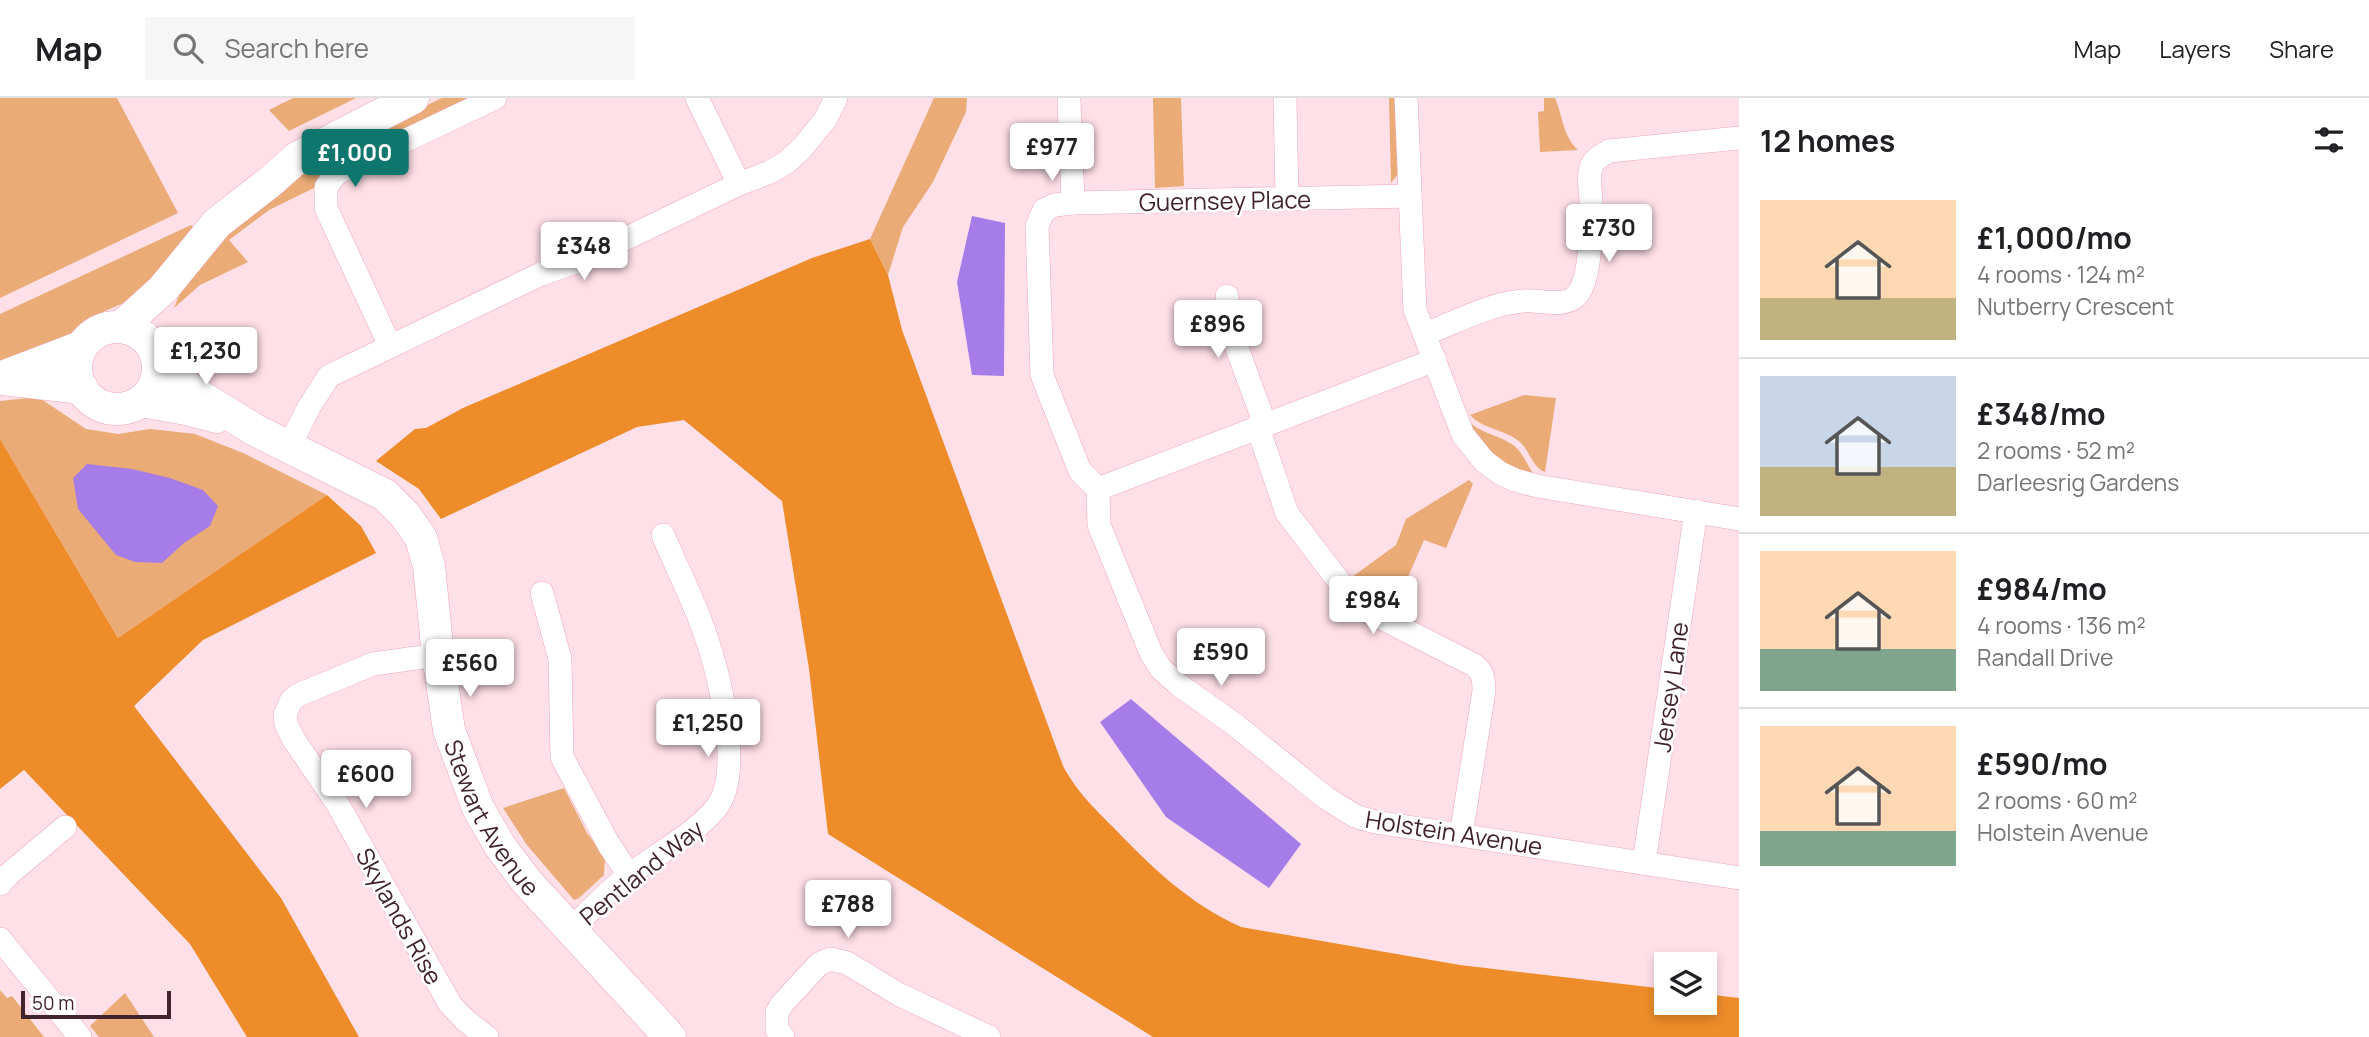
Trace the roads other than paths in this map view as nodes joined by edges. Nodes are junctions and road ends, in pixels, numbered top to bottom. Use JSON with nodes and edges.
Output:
{"nodes":[{"id":1,"x":413,"y":98,"type":"edge"},
{"id":2,"x":495,"y":98,"type":"edge"},
{"id":3,"x":697,"y":98,"type":"edge"},
{"id":4,"x":836,"y":98,"type":"edge"},
{"id":5,"x":1285,"y":98,"type":"edge"},
{"id":6,"x":1406,"y":98,"type":"edge"},
{"id":7,"x":1069,"y":101,"type":"dead end"},
{"id":8,"x":1739,"y":138,"type":"edge"},
{"id":9,"x":739,"y":184,"type":"junction"},
{"id":10,"x":1409,"y":195,"type":"junction"},
{"id":11,"x":1287,"y":199,"type":"junction"},
{"id":12,"x":1073,"y":204,"type":"junction"},
{"id":13,"x":163,"y":289,"type":"junction"},
{"id":14,"x":1227,"y":296,"type":"dead end"},
{"id":15,"x":121,"y":327,"type":"junction"},
{"id":16,"x":1425,"y":334,"type":"junction"},
{"id":17,"x":390,"y":346,"type":"junction"},
{"id":18,"x":82,"y":348,"type":"junction"},
{"id":19,"x":156,"y":354,"type":"junction"},
{"id":20,"x":1435,"y":360,"type":"junction"},
{"id":21,"x":0,"y":378,"type":"edge"},
{"id":22,"x":82,"y":388,"type":"junction"},
{"id":23,"x":141,"y":401,"type":"junction"},
{"id":24,"x":1258,"y":428,"type":"junction"},
{"id":25,"x":255,"y":430,"type":"junction"},
{"id":26,"x":289,"y":447,"type":"junction"},
{"id":27,"x":1098,"y":489,"type":"junction"},
{"id":28,"x":1696,"y":511,"type":"junction"},
{"id":29,"x":1739,"y":519,"type":"edge"},
{"id":30,"x":663,"y":535,"type":"dead end"},
{"id":31,"x":541,"y":593,"type":"dead end"},
{"id":32,"x":438,"y":655,"type":"junction"},
{"id":33,"x":65,"y":827,"type":"dead end"},
{"id":34,"x":1461,"y":835,"type":"junction"},
{"id":35,"x":1644,"y":863,"type":"junction"},
{"id":36,"x":629,"y":875,"type":"junction"},
{"id":37,"x":1739,"y":878,"type":"edge"},
{"id":38,"x":0,"y":884,"type":"edge"},
{"id":39,"x":570,"y":930,"type":"junction"},
{"id":40,"x":0,"y":939,"type":"edge"},
{"id":41,"x":80,"y":1037,"type":"edge"},
{"id":42,"x":487,"y":1037,"type":"edge"},
{"id":43,"x":670,"y":1037,"type":"edge"},
{"id":44,"x":783,"y":1037,"type":"edge"},
{"id":45,"x":989,"y":1037,"type":"edge"}],
"edges":[{"from":1,"to":13,"type":"street"},
{"from":2,"to":17,"type":"street"},
{"from":3,"to":9,"type":"street"},
{"from":4,"to":9,"type":"street"},
{"from":5,"to":11,"type":"street"},
{"from":6,"to":10,"type":"street"},
{"from":7,"to":12,"type":"street"},
{"from":8,"to":16,"type":"street"},
{"from":9,"to":17,"type":"street"},
{"from":10,"to":11,"type":"street","name":"Guernsey Place"},
{"from":10,"to":16,"type":"street"},
{"from":11,"to":12,"type":"street","name":"Guernsey Place"},
{"from":12,"to":27,"type":"street","name":"Guernsey Place"},
{"from":13,"to":15,"type":"street"},
{"from":13,"to":19,"type":"street"},
{"from":14,"to":24,"type":"street"},
{"from":15,"to":18,"type":"street"},
{"from":15,"to":19,"type":"street"},
{"from":16,"to":20,"type":"street"},
{"from":17,"to":26,"type":"street"},
{"from":18,"to":21,"type":"street"},
{"from":18,"to":22,"type":"street"},
{"from":19,"to":23,"type":"street"},
{"from":19,"to":25,"type":"street","name":"Stewart Avenue"},
{"from":20,"to":24,"type":"street"},
{"from":20,"to":28,"type":"street"},
{"from":21,"to":22,"type":"street"},
{"from":22,"to":23,"type":"street"},
{"from":23,"to":25,"type":"street","name":"Stewart Avenue"},
{"from":24,"to":27,"type":"street"},
{"from":24,"to":34,"type":"street"},
{"from":25,"to":26,"type":"street","name":"Stewart Avenue"},
{"from":26,"to":32,"type":"street","name":"Stewart Avenue"},
{"from":27,"to":34,"type":"street","name":"Holstein Avenue"},
{"from":28,"to":29,"type":"street"},
{"from":28,"to":35,"type":"street","name":"Jersey Lane"},
{"from":30,"to":36,"type":"street","name":"Pentland Way"},
{"from":31,"to":36,"type":"street"},
{"from":32,"to":39,"type":"street","name":"Stewart Avenue"},
{"from":32,"to":42,"type":"street","name":"Skylands Rise"},
{"from":33,"to":38,"type":"street"},
{"from":34,"to":35,"type":"street","name":"Holstein Avenue"},
{"from":35,"to":37,"type":"street","name":"Holstein Avenue"},
{"from":36,"to":39,"type":"street","name":"Pentland Way"},
{"from":39,"to":43,"type":"street","name":"Stewart Avenue"},
{"from":40,"to":41,"type":"street"},
{"from":44,"to":45,"type":"street"}]}
